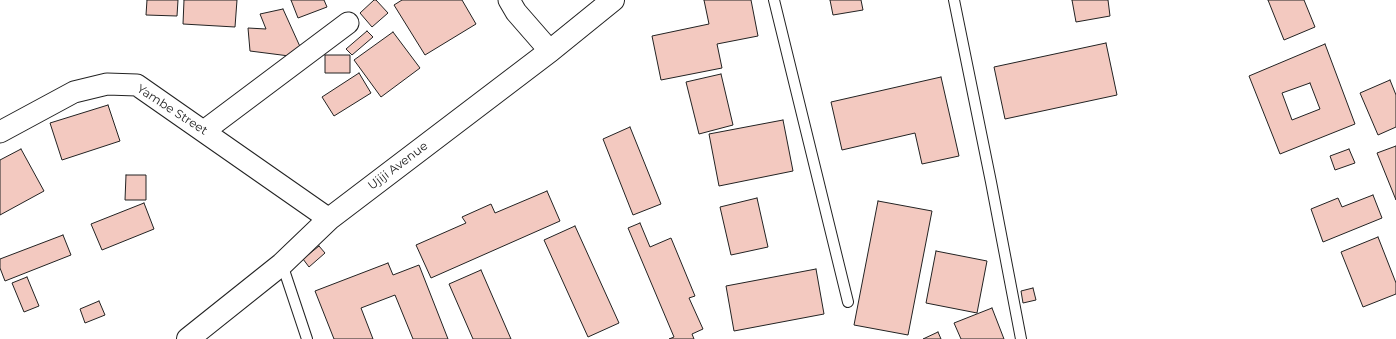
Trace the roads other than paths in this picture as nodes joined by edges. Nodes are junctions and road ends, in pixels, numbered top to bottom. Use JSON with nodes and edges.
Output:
{"nodes":[{"id":1,"x":509,"y":0,"type":"edge"},
{"id":2,"x":613,"y":0,"type":"edge"},
{"id":3,"x":774,"y":0,"type":"edge"},
{"id":4,"x":954,"y":0,"type":"edge"},
{"id":5,"x":348,"y":23,"type":"dead end"},
{"id":6,"x":550,"y":51,"type":"junction"},
{"id":7,"x":0,"y":132,"type":"edge"},
{"id":8,"x":204,"y":132,"type":"junction"},
{"id":9,"x":329,"y":218,"type":"junction"},
{"id":10,"x":282,"y":264,"type":"junction"},
{"id":11,"x":848,"y":302,"type":"dead end"},
{"id":12,"x":188,"y":339,"type":"edge"},
{"id":13,"x":307,"y":339,"type":"edge"},
{"id":14,"x":1020,"y":339,"type":"edge"}],
"edges":[{"from":1,"to":6,"type":"street"},
{"from":2,"to":6,"type":"highway","name":"Ujiji Avenue"},
{"from":3,"to":11,"type":"lane"},
{"from":4,"to":14,"type":"lane"},
{"from":5,"to":8,"type":"street"},
{"from":6,"to":9,"type":"highway","name":"Ujiji Avenue"},
{"from":7,"to":8,"type":"street","name":"Yambe Street"},
{"from":8,"to":9,"type":"street","name":"Yambe Street"},
{"from":9,"to":10,"type":"highway","name":"Ujiji Avenue"},
{"from":10,"to":12,"type":"highway","name":"Ujiji Avenue"},
{"from":10,"to":13,"type":"lane"}]}
